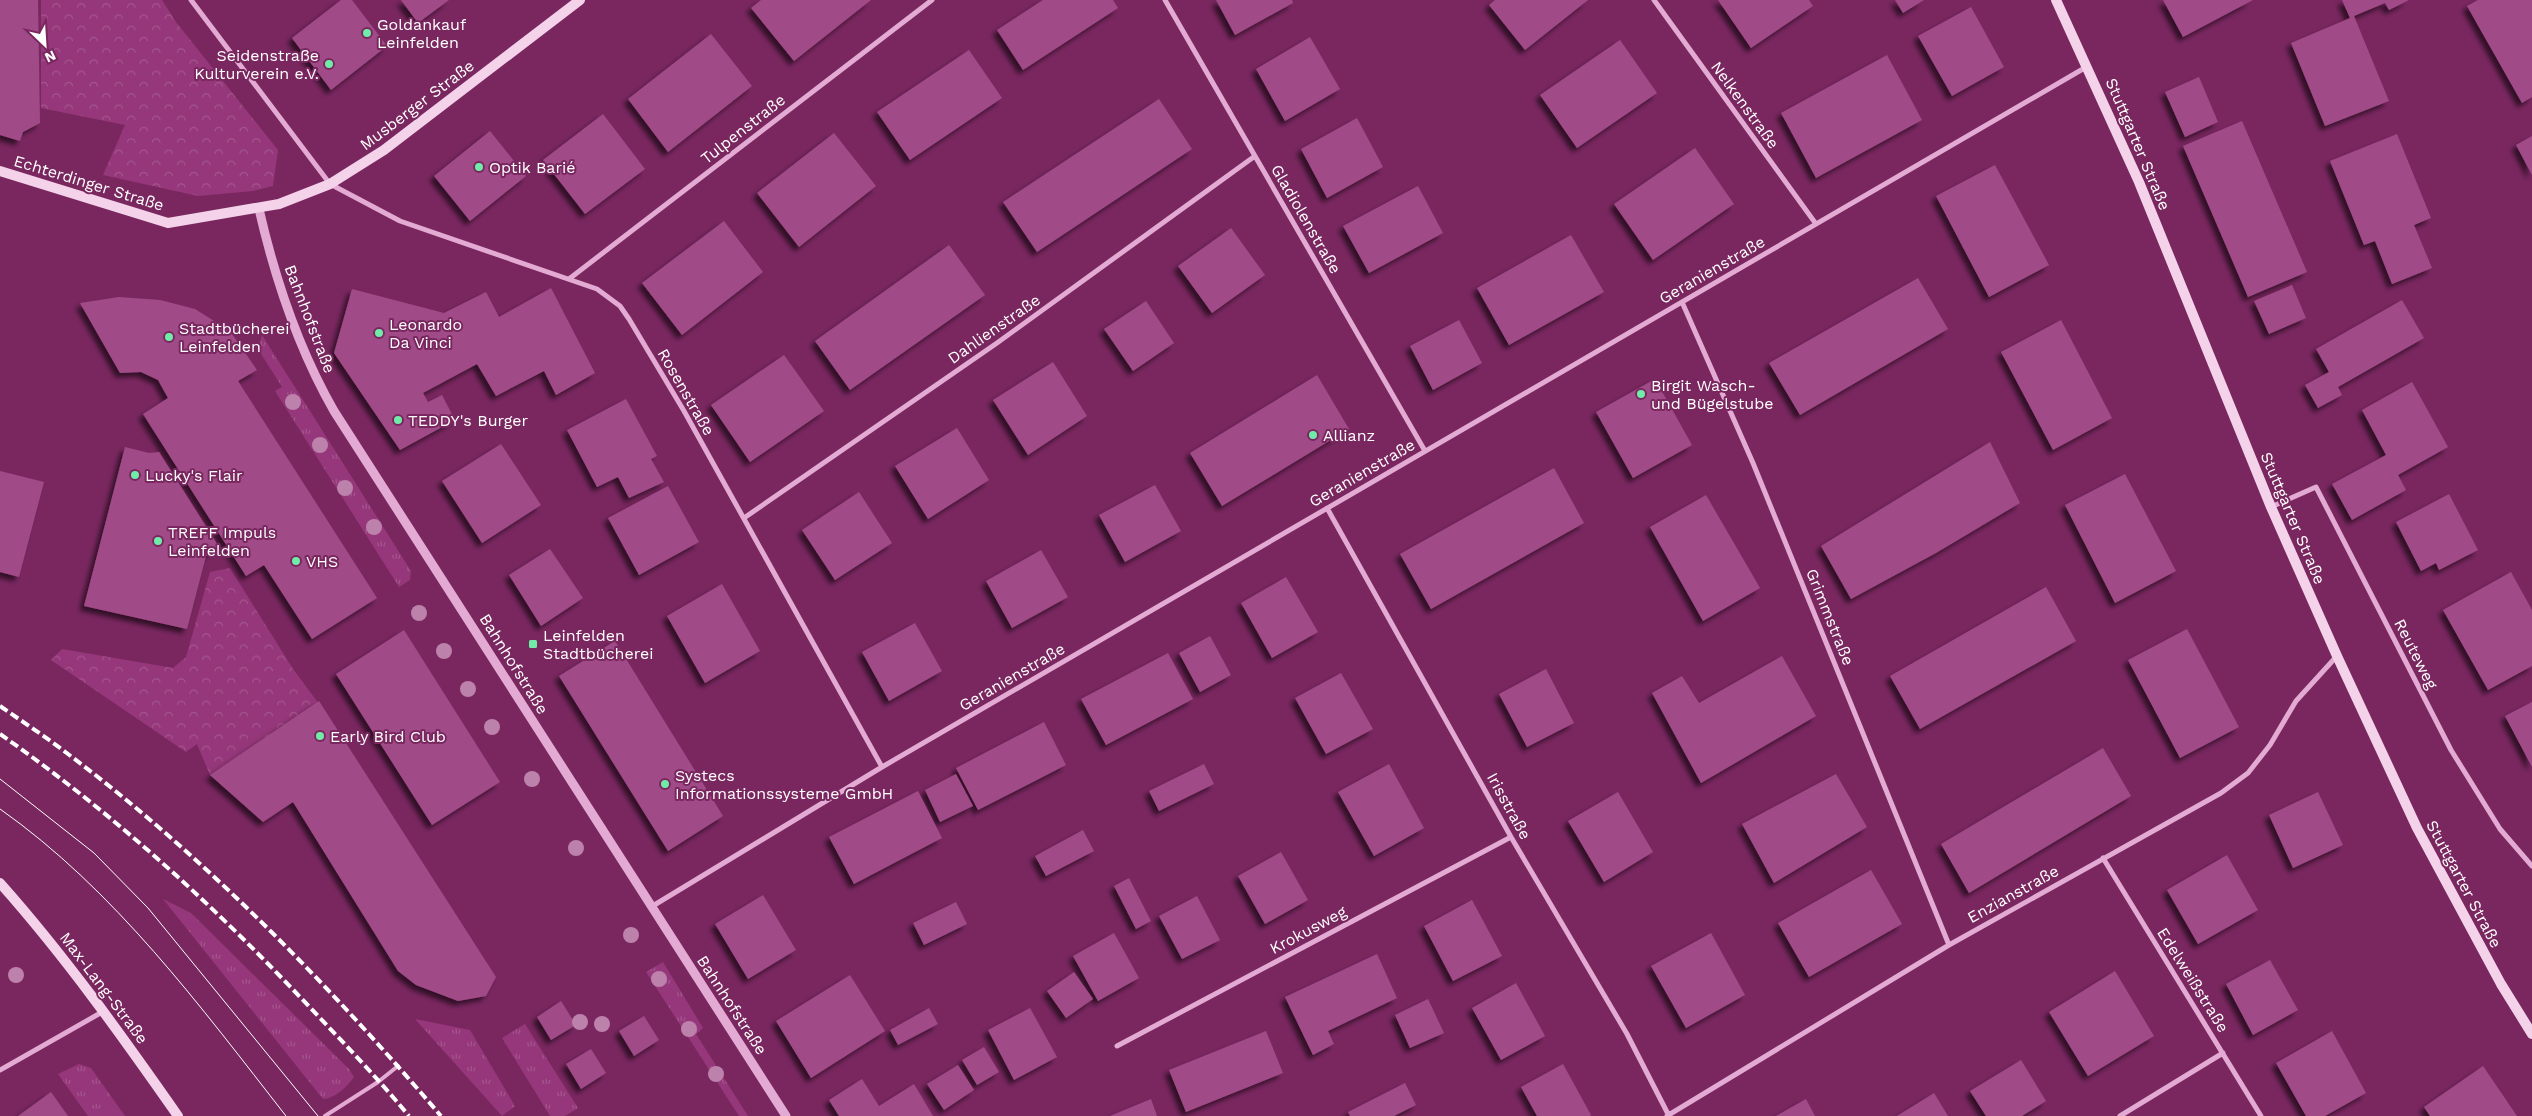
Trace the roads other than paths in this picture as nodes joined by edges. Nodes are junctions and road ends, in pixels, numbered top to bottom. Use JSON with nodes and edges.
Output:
{"nodes":[{"id":1,"x":191,"y":0,"type":"edge"},
{"id":2,"x":580,"y":0,"type":"edge"},
{"id":3,"x":932,"y":0,"type":"edge"},
{"id":4,"x":1165,"y":0,"type":"edge"},
{"id":5,"x":1654,"y":0,"type":"edge"},
{"id":6,"x":2056,"y":0,"type":"edge"},
{"id":7,"x":2088,"y":66,"type":"junction"},
{"id":8,"x":1255,"y":156,"type":"junction"},
{"id":9,"x":0,"y":171,"type":"edge"},
{"id":10,"x":330,"y":184,"type":"junction"},
{"id":11,"x":258,"y":209,"type":"junction"},
{"id":12,"x":1816,"y":224,"type":"junction"},
{"id":13,"x":569,"y":278,"type":"junction"},
{"id":14,"x":1682,"y":302,"type":"junction"},
{"id":15,"x":1425,"y":451,"type":"junction"},
{"id":16,"x":2271,"y":507,"type":"junction"},
{"id":17,"x":1328,"y":508,"type":"junction"},
{"id":18,"x":744,"y":518,"type":"junction"},
{"id":19,"x":2337,"y":656,"type":"junction"},
{"id":20,"x":882,"y":767,"type":"junction"},
{"id":21,"x":1511,"y":837,"type":"junction"},
{"id":22,"x":2103,"y":858,"type":"junction"},
{"id":23,"x":2532,"y":866,"type":"edge"},
{"id":24,"x":0,"y":883,"type":"edge"},
{"id":25,"x":651,"y":907,"type":"junction"},
{"id":26,"x":1949,"y":945,"type":"junction"},
{"id":27,"x":104,"y":1011,"type":"junction"},
{"id":28,"x":2532,"y":1034,"type":"edge"},
{"id":29,"x":1117,"y":1046,"type":"dead end"},
{"id":30,"x":2223,"y":1053,"type":"junction"},
{"id":31,"x":398,"y":1066,"type":"dead end"},
{"id":32,"x":0,"y":1070,"type":"edge"},
{"id":33,"x":178,"y":1116,"type":"edge"},
{"id":34,"x":325,"y":1116,"type":"edge"},
{"id":35,"x":786,"y":1116,"type":"edge"},
{"id":36,"x":1668,"y":1116,"type":"edge"},
{"id":37,"x":2120,"y":1116,"type":"edge"},
{"id":38,"x":2261,"y":1116,"type":"edge"}],
"edges":[{"from":1,"to":10,"type":"street"},
{"from":2,"to":10,"type":"main road","name":"Musberger Straße"},
{"from":3,"to":13,"type":"street","name":"Tulpenstraße"},
{"from":4,"to":8,"type":"street","name":"Gladiolenstraße"},
{"from":5,"to":12,"type":"street","name":"Nelkenstraße"},
{"from":6,"to":7,"type":"main road","name":"Stuttgarter Straße"},
{"from":7,"to":12,"type":"street","name":"Geranienstraße"},
{"from":7,"to":16,"type":"main road","name":"Stuttgarter Straße"},
{"from":8,"to":15,"type":"street","name":"Gladiolenstraße"},
{"from":8,"to":18,"type":"street","name":"Dahlienstraße"},
{"from":9,"to":11,"type":"main road","name":"Echterdinger Straße"},
{"from":10,"to":11,"type":"main road","name":"Musberger Straße"},
{"from":10,"to":13,"type":"street","name":"Rosenstraße"},
{"from":11,"to":25,"type":"street","name":"Bahnhofstraße"},
{"from":12,"to":14,"type":"street","name":"Geranienstraße"},
{"from":13,"to":18,"type":"street","name":"Rosenstraße"},
{"from":14,"to":15,"type":"street","name":"Geranienstraße"},
{"from":14,"to":26,"type":"street","name":"Grimmstraße"},
{"from":15,"to":17,"type":"street","name":"Geranienstraße"},
{"from":16,"to":19,"type":"main road","name":"Stuttgarter Straße"},
{"from":16,"to":23,"type":"street","name":"Reuteweg"},
{"from":17,"to":20,"type":"street","name":"Geranienstraße"},
{"from":17,"to":21,"type":"street","name":"Irisstraße"},
{"from":18,"to":20,"type":"street","name":"Rosenstraße"},
{"from":19,"to":22,"type":"street","name":"Enzianstraße"},
{"from":19,"to":28,"type":"main road","name":"Stuttgarter Straße"},
{"from":20,"to":25,"type":"street","name":"Geranienstraße"},
{"from":21,"to":29,"type":"street","name":"Krokusweg"},
{"from":21,"to":36,"type":"street","name":"Irisstraße"},
{"from":22,"to":26,"type":"street","name":"Enzianstraße"},
{"from":22,"to":30,"type":"street","name":"Edelweißstraße"},
{"from":24,"to":27,"type":"main road","name":"Max-Lang-Straße"},
{"from":25,"to":35,"type":"street","name":"Bahnhofstraße"},
{"from":26,"to":36,"type":"street","name":"Enzianstraße"},
{"from":27,"to":32,"type":"street"},
{"from":27,"to":33,"type":"main road","name":"Max-Lang-Straße"},
{"from":30,"to":37,"type":"street"},
{"from":30,"to":38,"type":"street","name":"Edelweißstraße"},
{"from":31,"to":34,"type":"lane"}]}
